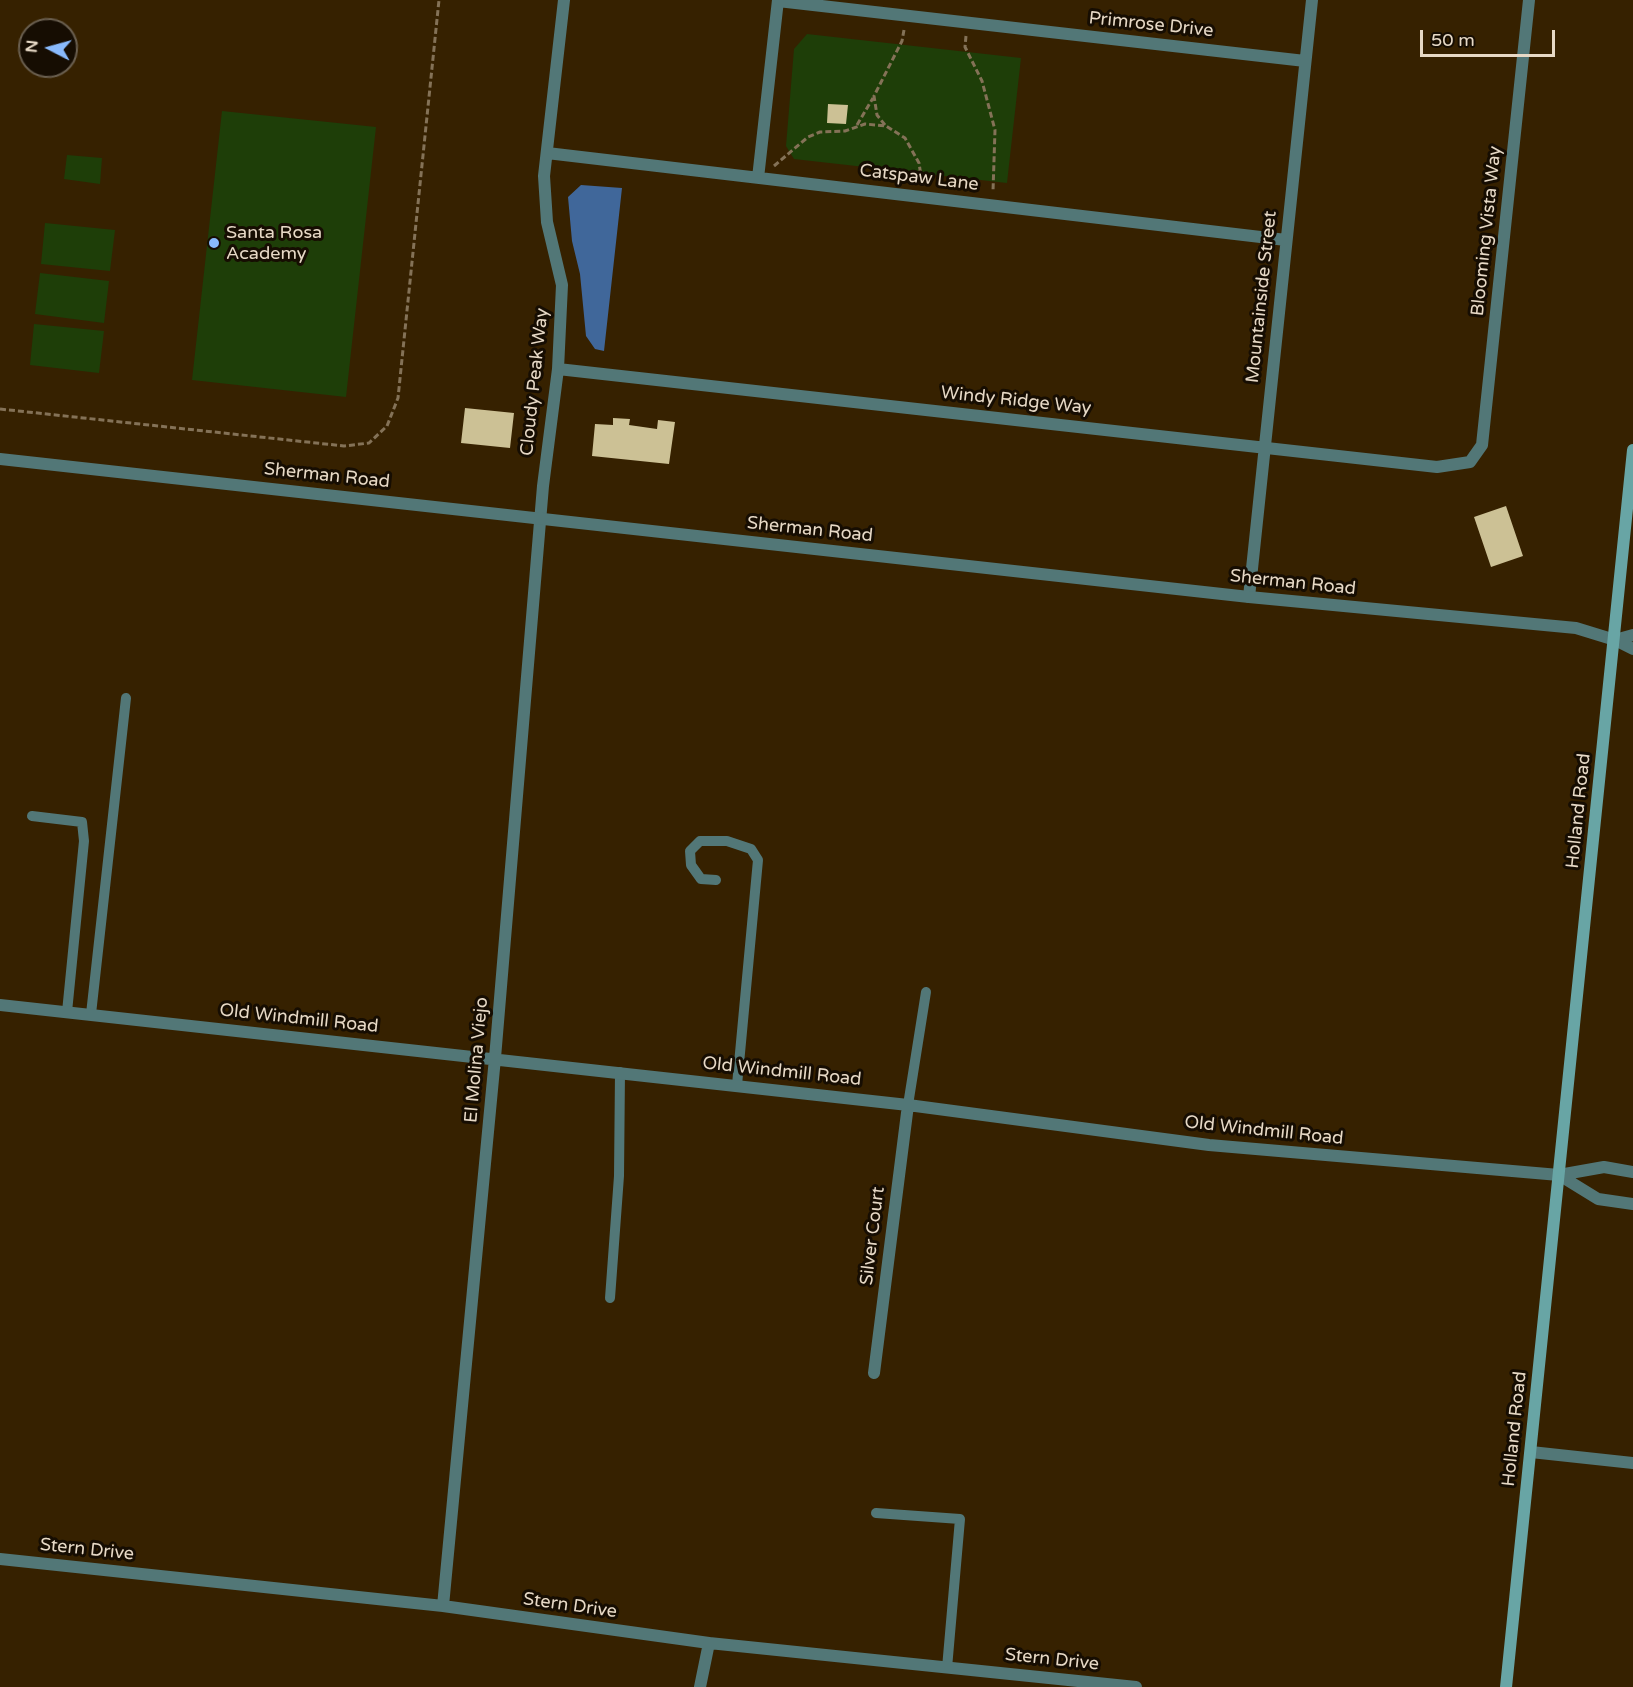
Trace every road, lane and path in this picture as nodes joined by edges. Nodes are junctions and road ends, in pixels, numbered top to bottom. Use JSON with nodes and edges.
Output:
{"nodes":[{"id":1,"x":439,"y":0,"type":"edge"},
{"id":2,"x":564,"y":0,"type":"edge"},
{"id":3,"x":1312,"y":0,"type":"edge"},
{"id":4,"x":1529,"y":0,"type":"edge"},
{"id":5,"x":778,"y":1,"type":"edge"},
{"id":6,"x":906,"y":16,"type":"junction"},
{"id":7,"x":968,"y":23,"type":"junction"},
{"id":8,"x":1305,"y":61,"type":"junction"},
{"id":9,"x":874,"y":96,"type":"junction"},
{"id":10,"x":857,"y":125,"type":"junction"},
{"id":11,"x":886,"y":126,"type":"junction"},
{"id":12,"x":547,"y":153,"type":"junction"},
{"id":13,"x":758,"y":178,"type":"junction"},
{"id":14,"x":921,"y":197,"type":"junction"},
{"id":15,"x":992,"y":205,"type":"junction"},
{"id":16,"x":1286,"y":240,"type":"junction"},
{"id":17,"x":558,"y":369,"type":"junction"},
{"id":18,"x":0,"y":409,"type":"edge"},
{"id":19,"x":1264,"y":449,"type":"junction"},
{"id":20,"x":1633,"y":450,"type":"edge"},
{"id":21,"x":0,"y":459,"type":"edge"},
{"id":22,"x":1470,"y":462,"type":"joint"},
{"id":23,"x":542,"y":518,"type":"junction"},
{"id":24,"x":1249,"y":597,"type":"junction"},
{"id":25,"x":1633,"y":635,"type":"edge"},
{"id":26,"x":1615,"y":640,"type":"junction"},
{"id":27,"x":1633,"y":649,"type":"edge"},
{"id":28,"x":126,"y":698,"type":"dead end"},
{"id":29,"x":32,"y":816,"type":"dead end"},
{"id":30,"x":716,"y":880,"type":"dead end"},
{"id":31,"x":926,"y":992,"type":"dead end"},
{"id":32,"x":0,"y":1005,"type":"edge"},
{"id":33,"x":67,"y":1012,"type":"junction"},
{"id":34,"x":91,"y":1014,"type":"junction"},
{"id":35,"x":495,"y":1058,"type":"junction"},
{"id":36,"x":620,"y":1072,"type":"junction"},
{"id":37,"x":737,"y":1085,"type":"junction"},
{"id":38,"x":908,"y":1105,"type":"junction"},
{"id":39,"x":1633,"y":1172,"type":"edge"},
{"id":40,"x":1559,"y":1175,"type":"junction"},
{"id":41,"x":1633,"y":1204,"type":"edge"},
{"id":42,"x":610,"y":1298,"type":"dead end"},
{"id":43,"x":874,"y":1373,"type":"dead end"},
{"id":44,"x":1531,"y":1452,"type":"junction"},
{"id":45,"x":1633,"y":1463,"type":"edge"},
{"id":46,"x":876,"y":1513,"type":"dead end"},
{"id":47,"x":0,"y":1559,"type":"edge"},
{"id":48,"x":443,"y":1606,"type":"junction"},
{"id":49,"x":708,"y":1643,"type":"junction"},
{"id":50,"x":947,"y":1668,"type":"junction"},
{"id":51,"x":700,"y":1687,"type":"edge"},
{"id":52,"x":1136,"y":1687,"type":"edge"},
{"id":53,"x":1506,"y":1687,"type":"edge"}],
"edges":[{"from":1,"to":18,"type":"path"},
{"from":2,"to":12,"type":"street","name":"Cloudy Peak Way"},
{"from":3,"to":8,"type":"street","name":"Mountainside Street"},
{"from":4,"to":22,"type":"street","name":"Blooming Vista Way"},
{"from":5,"to":6,"type":"street","name":"Primrose Drive"},
{"from":5,"to":13,"type":"street"},
{"from":6,"to":7,"type":"street","name":"Primrose Drive"},
{"from":6,"to":9,"type":"path"},
{"from":7,"to":8,"type":"street","name":"Primrose Drive"},
{"from":7,"to":15,"type":"path"},
{"from":8,"to":16,"type":"street","name":"Mountainside Street"},
{"from":9,"to":10,"type":"path"},
{"from":9,"to":11,"type":"path"},
{"from":10,"to":11,"type":"path"},
{"from":10,"to":13,"type":"path"},
{"from":11,"to":14,"type":"path"},
{"from":12,"to":13,"type":"street","name":"Catspaw Lane"},
{"from":12,"to":17,"type":"street","name":"Cloudy Peak Way"},
{"from":13,"to":14,"type":"street","name":"Catspaw Lane"},
{"from":14,"to":15,"type":"street","name":"Catspaw Lane"},
{"from":15,"to":16,"type":"street","name":"Catspaw Lane"},
{"from":16,"to":19,"type":"street","name":"Mountainside Street"},
{"from":17,"to":19,"type":"street","name":"Windy Ridge Way"},
{"from":17,"to":23,"type":"street","name":"Cloudy Peak Way"},
{"from":19,"to":22,"type":"street","name":"Windy Ridge Way"},
{"from":19,"to":24,"type":"street","name":"Mountainside Street"},
{"from":20,"to":26,"type":"main road","name":"Holland Road"},
{"from":21,"to":23,"type":"street","name":"Sherman Road"},
{"from":23,"to":24,"type":"street","name":"Sherman Road"},
{"from":23,"to":35,"type":"street","name":"El Molina Viejo"},
{"from":24,"to":26,"type":"street","name":"Sherman Road"},
{"from":25,"to":26,"type":"street"},
{"from":26,"to":27,"type":"street","name":"Sherman Road"},
{"from":26,"to":40,"type":"main road","name":"Holland Road"},
{"from":28,"to":34,"type":"lane"},
{"from":29,"to":33,"type":"lane"},
{"from":30,"to":37,"type":"lane"},
{"from":31,"to":38,"type":"lane"},
{"from":32,"to":33,"type":"street","name":"Old Windmill Road"},
{"from":33,"to":34,"type":"street","name":"Old Windmill Road"},
{"from":34,"to":35,"type":"street","name":"Old Windmill Road"},
{"from":35,"to":36,"type":"street","name":"Old Windmill Road"},
{"from":35,"to":48,"type":"street","name":"El Molina Viejo"},
{"from":36,"to":37,"type":"street","name":"Old Windmill Road"},
{"from":36,"to":42,"type":"lane"},
{"from":37,"to":38,"type":"street","name":"Old Windmill Road"},
{"from":38,"to":40,"type":"street","name":"Old Windmill Road"},
{"from":38,"to":43,"type":"street","name":"Silver Court"},
{"from":39,"to":40,"type":"street"},
{"from":40,"to":41,"type":"street"},
{"from":40,"to":44,"type":"main road","name":"Holland Road"},
{"from":44,"to":45,"type":"street"},
{"from":44,"to":53,"type":"main road","name":"Holland Road"},
{"from":46,"to":50,"type":"lane"},
{"from":47,"to":48,"type":"street","name":"Stern Drive"},
{"from":48,"to":49,"type":"street","name":"Stern Drive"},
{"from":49,"to":50,"type":"street","name":"Stern Drive"},
{"from":49,"to":51,"type":"street"},
{"from":50,"to":52,"type":"street","name":"Stern Drive"}]}
